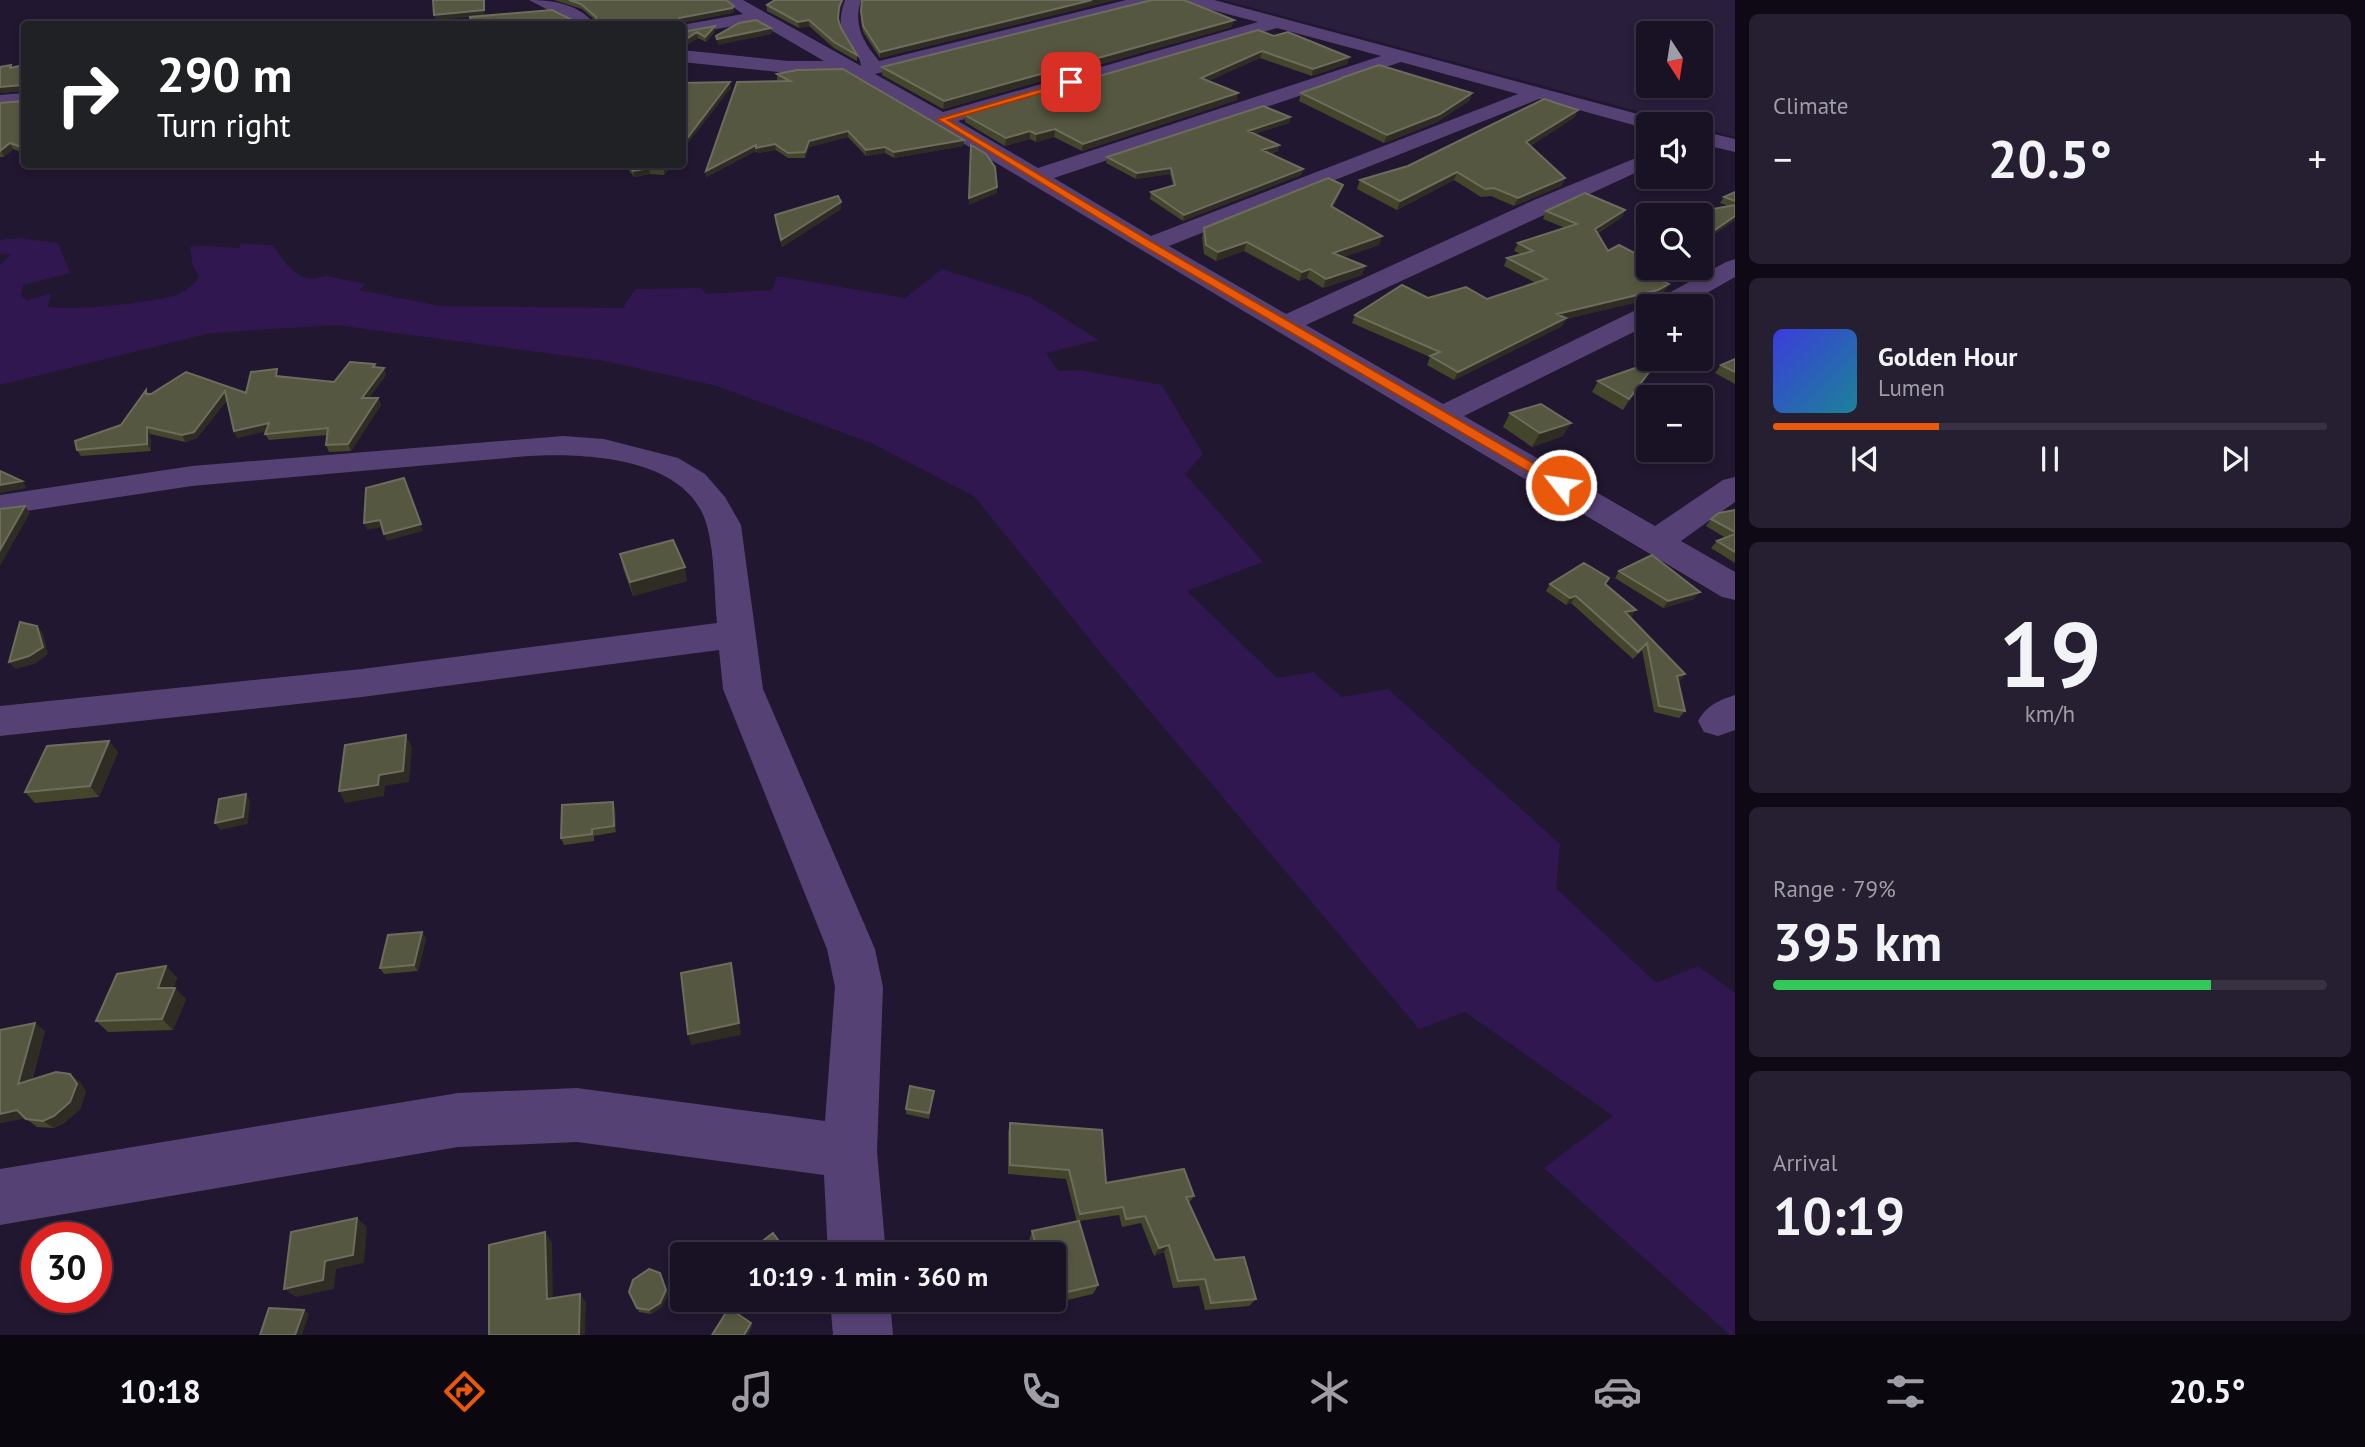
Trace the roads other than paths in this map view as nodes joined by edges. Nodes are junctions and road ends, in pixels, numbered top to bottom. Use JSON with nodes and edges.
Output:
{"nodes":[{"id":1,"x":537,"y":0,"type":"edge"},
{"id":2,"x":731,"y":0,"type":"edge"},
{"id":3,"x":853,"y":0,"type":"edge"},
{"id":4,"x":1146,"y":0,"type":"edge"},
{"id":5,"x":1195,"y":0,"type":"edge"},
{"id":6,"x":759,"y":16,"type":"junction"},
{"id":7,"x":581,"y":21,"type":"edge"},
{"id":8,"x":1278,"y":22,"type":"junction"},
{"id":9,"x":686,"y":29,"type":"edge"},
{"id":10,"x":686,"y":56,"type":"edge"},
{"id":11,"x":1399,"y":56,"type":"junction"},
{"id":12,"x":861,"y":69,"type":"junction"},
{"id":13,"x":1538,"y":93,"type":"junction"},
{"id":14,"x":21,"y":99,"type":"edge"},
{"id":15,"x":0,"y":101,"type":"edge"},
{"id":16,"x":941,"y":119,"type":"junction"},
{"id":17,"x":1636,"y":119,"type":"edge"},
{"id":18,"x":1713,"y":140,"type":"edge"},
{"id":19,"x":1735,"y":146,"type":"edge"},
{"id":20,"x":1636,"y":164,"type":"edge"},
{"id":21,"x":1038,"y":176,"type":"junction"},
{"id":22,"x":1149,"y":245,"type":"junction"},
{"id":23,"x":1735,"y":267,"type":"edge"},
{"id":24,"x":1687,"y":294,"type":"edge"},
{"id":25,"x":1636,"y":321,"type":"edge"},
{"id":26,"x":1286,"y":324,"type":"junction"},
{"id":27,"x":1441,"y":416,"type":"junction"},
{"id":28,"x":1735,"y":487,"type":"edge"},
{"id":29,"x":0,"y":505,"type":"edge"},
{"id":30,"x":1657,"y":541,"type":"junction"},
{"id":31,"x":1735,"y":588,"type":"edge"},
{"id":32,"x":736,"y":634,"type":"junction"},
{"id":33,"x":0,"y":720,"type":"edge"},
{"id":34,"x":850,"y":1151,"type":"junction"},
{"id":35,"x":0,"y":1197,"type":"edge"},
{"id":36,"x":856,"y":1242,"type":"edge"},
{"id":37,"x":861,"y":1312,"type":"edge"},
{"id":38,"x":863,"y":1335,"type":"edge"}],
"edges":[{"from":1,"to":7,"type":"street"},
{"from":2,"to":6,"type":"street"},
{"from":3,"to":12,"type":"street"},
{"from":4,"to":12,"type":"street"},
{"from":5,"to":8,"type":"street"},
{"from":6,"to":9,"type":"street"},
{"from":6,"to":12,"type":"street"},
{"from":8,"to":11,"type":"street"},
{"from":8,"to":16,"type":"street"},
{"from":10,"to":12,"type":"street"},
{"from":11,"to":13,"type":"street"},
{"from":11,"to":21,"type":"street"},
{"from":12,"to":16,"type":"street"},
{"from":13,"to":17,"type":"street"},
{"from":13,"to":22,"type":"street"},
{"from":14,"to":15,"type":"street"},
{"from":16,"to":21,"type":"street"},
{"from":18,"to":19,"type":"street"},
{"from":20,"to":26,"type":"street"},
{"from":21,"to":22,"type":"street"},
{"from":22,"to":26,"type":"street"},
{"from":23,"to":24,"type":"street"},
{"from":25,"to":27,"type":"street"},
{"from":26,"to":27,"type":"street"},
{"from":27,"to":30,"type":"street"},
{"from":28,"to":30,"type":"street"},
{"from":29,"to":32,"type":"street"},
{"from":30,"to":31,"type":"street"},
{"from":32,"to":33,"type":"street"},
{"from":32,"to":34,"type":"street"},
{"from":34,"to":35,"type":"street"},
{"from":34,"to":36,"type":"street"},
{"from":37,"to":38,"type":"street"}]}
